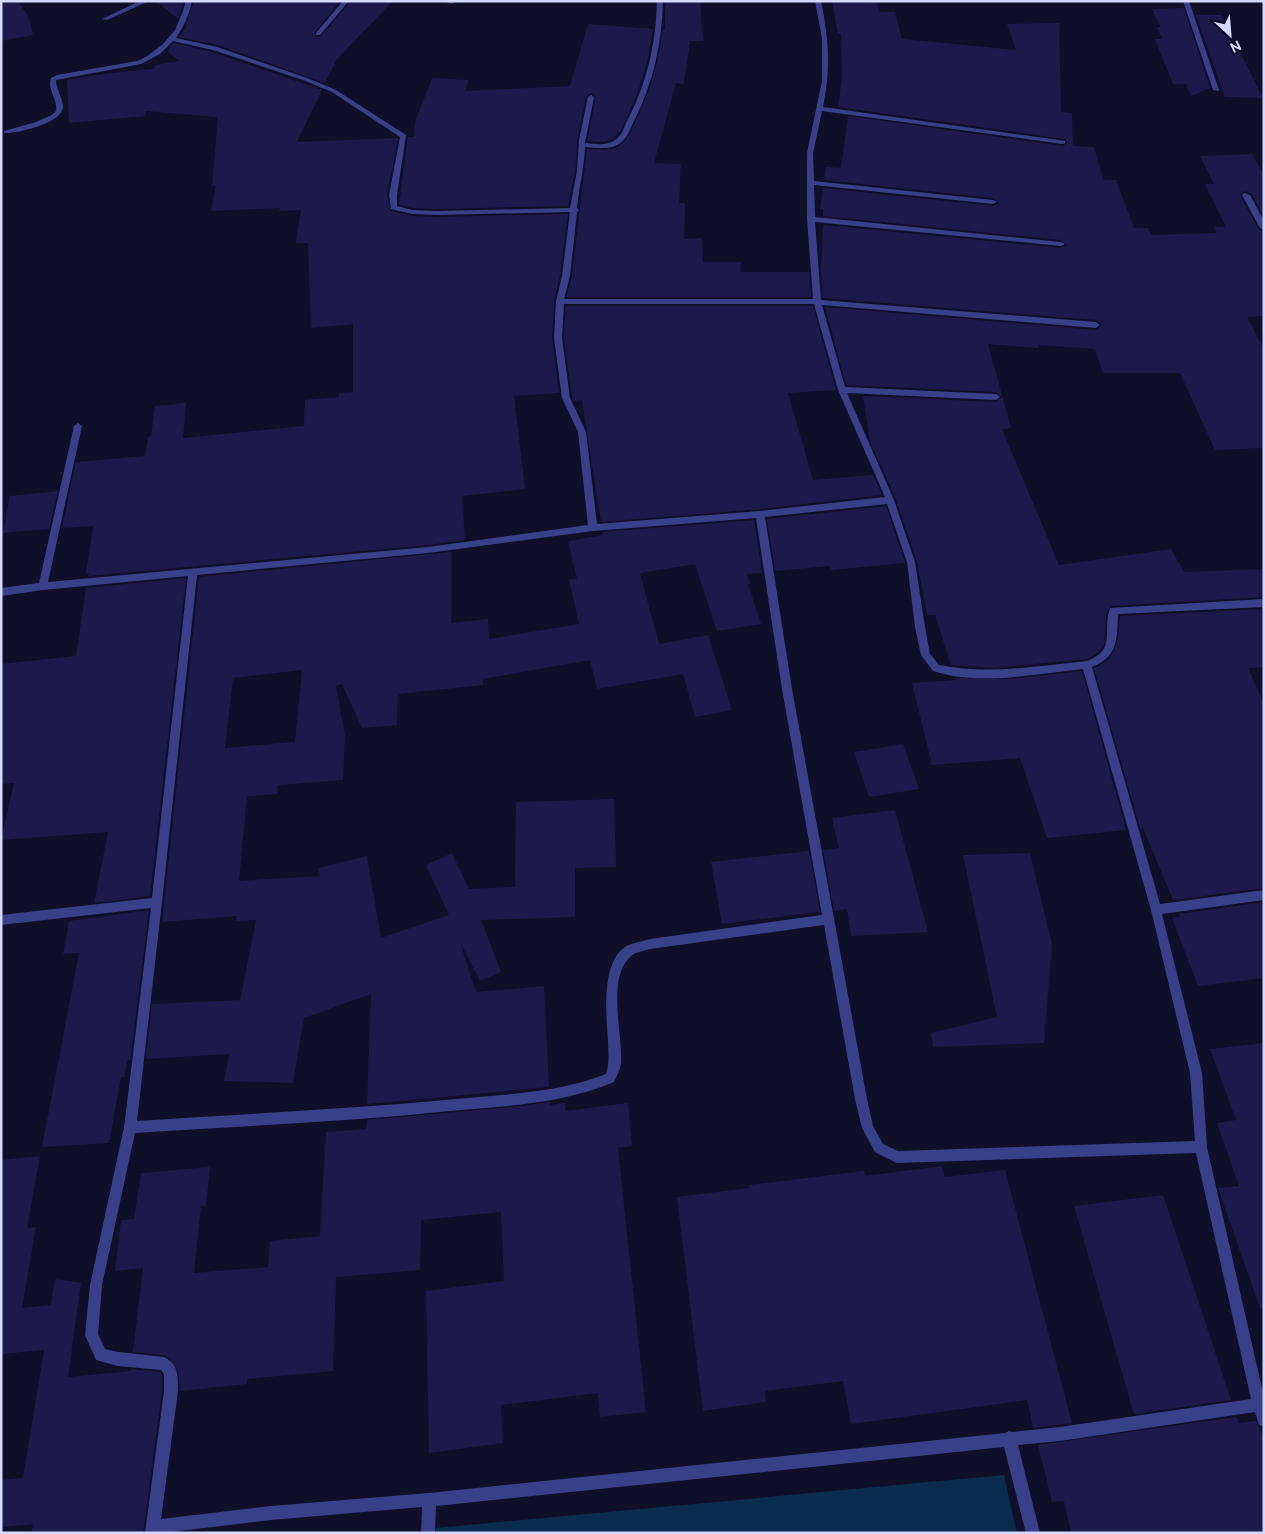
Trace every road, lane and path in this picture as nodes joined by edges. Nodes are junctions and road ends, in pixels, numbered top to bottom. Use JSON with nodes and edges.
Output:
{"nodes":[{"id":1,"x":146,"y":1,"type":"edge"},
{"id":2,"x":189,"y":1,"type":"edge"},
{"id":3,"x":346,"y":1,"type":"edge"},
{"id":4,"x":660,"y":1,"type":"edge"},
{"id":5,"x":818,"y":1,"type":"edge"},
{"id":6,"x":1186,"y":1,"type":"edge"},
{"id":7,"x":105,"y":19,"type":"dead end"},
{"id":8,"x":318,"y":34,"type":"dead end"},
{"id":9,"x":173,"y":38,"type":"junction"},
{"id":10,"x":1216,"y":90,"type":"dead end"},
{"id":11,"x":591,"y":97,"type":"dead end"},
{"id":12,"x":820,"y":109,"type":"junction"},
{"id":13,"x":6,"y":132,"type":"dead end"},
{"id":14,"x":1063,"y":142,"type":"dead end"},
{"id":15,"x":582,"y":145,"type":"junction"},
{"id":16,"x":811,"y":183,"type":"junction"},
{"id":17,"x":1246,"y":195,"type":"dead end"},
{"id":18,"x":993,"y":202,"type":"dead end"},
{"id":19,"x":575,"y":210,"type":"junction"},
{"id":20,"x":811,"y":219,"type":"junction"},
{"id":21,"x":1264,"y":228,"type":"edge"},
{"id":22,"x":1061,"y":244,"type":"dead end"},
{"id":23,"x":560,"y":301,"type":"junction"},
{"id":24,"x":818,"y":302,"type":"junction"},
{"id":25,"x":1096,"y":325,"type":"dead end"},
{"id":26,"x":842,"y":390,"type":"junction"},
{"id":27,"x":996,"y":397,"type":"dead end"},
{"id":28,"x":78,"y":426,"type":"dead end"},
{"id":29,"x":890,"y":500,"type":"junction"},
{"id":30,"x":760,"y":514,"type":"junction"},
{"id":31,"x":593,"y":528,"type":"junction"},
{"id":32,"x":193,"y":572,"type":"junction"},
{"id":33,"x":43,"y":586,"type":"junction"},
{"id":34,"x":1,"y":592,"type":"edge"},
{"id":35,"x":1264,"y":602,"type":"edge"},
{"id":36,"x":1087,"y":665,"type":"junction"},
{"id":37,"x":1264,"y":895,"type":"edge"},
{"id":38,"x":157,"y":902,"type":"junction"},
{"id":39,"x":1156,"y":910,"type":"junction"},
{"id":40,"x":828,"y":919,"type":"junction"},
{"id":41,"x":1,"y":920,"type":"edge"},
{"id":42,"x":130,"y":1127,"type":"junction"},
{"id":43,"x":1202,"y":1147,"type":"junction"},
{"id":44,"x":1261,"y":1405,"type":"edge"},
{"id":45,"x":1264,"y":1420,"type":"edge"},
{"id":46,"x":1009,"y":1438,"type":"junction"},
{"id":47,"x":428,"y":1500,"type":"junction"},
{"id":48,"x":152,"y":1530,"type":"edge"},
{"id":49,"x":428,"y":1533,"type":"edge"},
{"id":50,"x":1033,"y":1533,"type":"edge"}],
"edges":[{"from":1,"to":7,"type":"street"},
{"from":2,"to":9,"type":"street"},
{"from":3,"to":8,"type":"street"},
{"from":4,"to":15,"type":"street"},
{"from":5,"to":12,"type":"street"},
{"from":6,"to":10,"type":"street"},
{"from":9,"to":13,"type":"street"},
{"from":9,"to":19,"type":"street"},
{"from":11,"to":15,"type":"street"},
{"from":12,"to":14,"type":"street"},
{"from":12,"to":16,"type":"street"},
{"from":15,"to":19,"type":"street"},
{"from":16,"to":18,"type":"street"},
{"from":16,"to":20,"type":"street"},
{"from":17,"to":21,"type":"street"},
{"from":19,"to":23,"type":"street"},
{"from":20,"to":22,"type":"street"},
{"from":20,"to":24,"type":"street"},
{"from":23,"to":24,"type":"street"},
{"from":23,"to":31,"type":"street"},
{"from":24,"to":25,"type":"street"},
{"from":24,"to":26,"type":"street"},
{"from":26,"to":27,"type":"street"},
{"from":26,"to":29,"type":"street"},
{"from":28,"to":33,"type":"street"},
{"from":29,"to":30,"type":"street"},
{"from":29,"to":36,"type":"street"},
{"from":30,"to":31,"type":"street"},
{"from":30,"to":40,"type":"street"},
{"from":31,"to":32,"type":"street"},
{"from":32,"to":33,"type":"street"},
{"from":32,"to":38,"type":"street"},
{"from":33,"to":34,"type":"street"},
{"from":35,"to":36,"type":"street"},
{"from":36,"to":39,"type":"street"},
{"from":37,"to":39,"type":"street"},
{"from":38,"to":41,"type":"street"},
{"from":38,"to":42,"type":"street"},
{"from":39,"to":43,"type":"street"},
{"from":40,"to":42,"type":"street"},
{"from":40,"to":43,"type":"street"},
{"from":42,"to":48,"type":"street"},
{"from":43,"to":44,"type":"street"},
{"from":44,"to":45,"type":"street"},
{"from":44,"to":46,"type":"street"},
{"from":46,"to":47,"type":"street"},
{"from":46,"to":50,"type":"street"},
{"from":47,"to":48,"type":"street"},
{"from":47,"to":49,"type":"street"}]}
